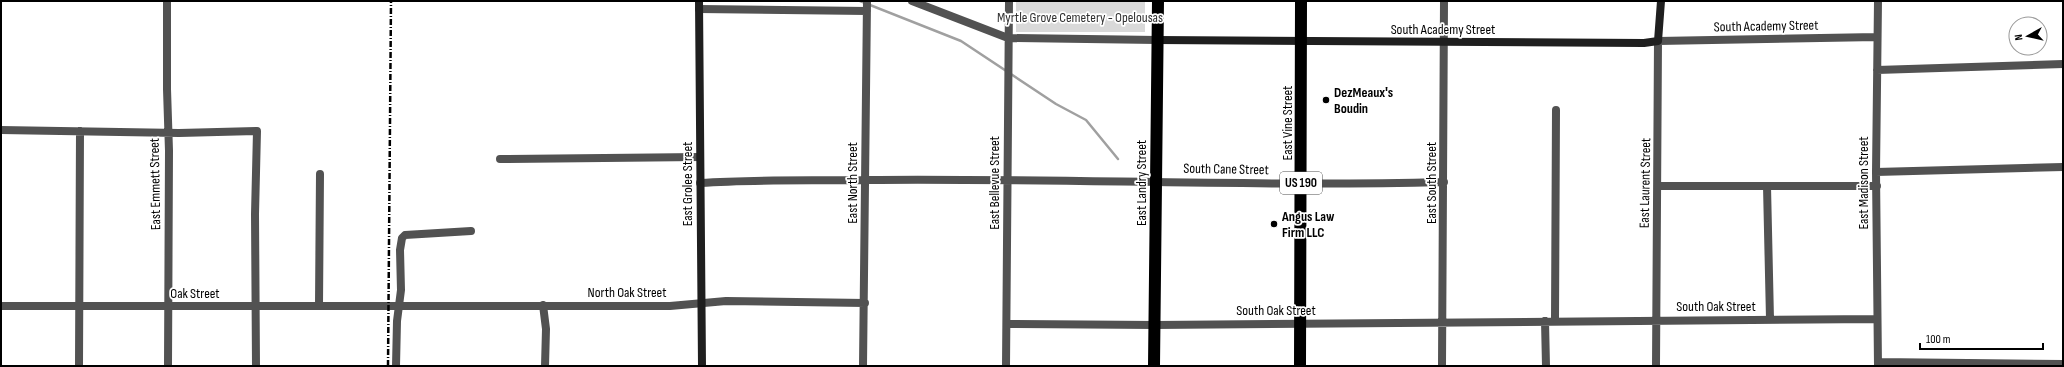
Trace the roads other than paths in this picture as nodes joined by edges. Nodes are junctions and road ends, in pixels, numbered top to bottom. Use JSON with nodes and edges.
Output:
{"nodes":[{"id":1,"x":167,"y":1,"type":"edge"},
{"id":2,"x":912,"y":1,"type":"edge"},
{"id":3,"x":1009,"y":1,"type":"edge"},
{"id":4,"x":1158,"y":1,"type":"edge"},
{"id":5,"x":1301,"y":1,"type":"edge"},
{"id":6,"x":1444,"y":1,"type":"edge"},
{"id":7,"x":1661,"y":1,"type":"edge"},
{"id":8,"x":1878,"y":1,"type":"edge"},
{"id":9,"x":699,"y":5,"type":"edge"},
{"id":10,"x":867,"y":6,"type":"edge"},
{"id":11,"x":1877,"y":37,"type":"junction"},
{"id":12,"x":1008,"y":38,"type":"junction"},
{"id":13,"x":1157,"y":40,"type":"junction"},
{"id":14,"x":1302,"y":41,"type":"junction"},
{"id":15,"x":1658,"y":41,"type":"junction"},
{"id":16,"x":1444,"y":42,"type":"junction"},
{"id":17,"x":2063,"y":64,"type":"edge"},
{"id":18,"x":1877,"y":70,"type":"junction"},
{"id":19,"x":1556,"y":110,"type":"dead end"},
{"id":20,"x":1,"y":130,"type":"edge"},
{"id":21,"x":80,"y":131,"type":"junction"},
{"id":22,"x":168,"y":132,"type":"junction"},
{"id":23,"x":700,"y":157,"type":"junction"},
{"id":24,"x":500,"y":159,"type":"dead end"},
{"id":25,"x":2063,"y":167,"type":"edge"},
{"id":26,"x":1876,"y":172,"type":"junction"},
{"id":27,"x":320,"y":174,"type":"dead end"},
{"id":28,"x":866,"y":180,"type":"junction"},
{"id":29,"x":1007,"y":180,"type":"junction"},
{"id":30,"x":1156,"y":181,"type":"junction"},
{"id":31,"x":1444,"y":182,"type":"junction"},
{"id":32,"x":700,"y":183,"type":"junction"},
{"id":33,"x":1301,"y":183,"type":"junction"},
{"id":34,"x":1658,"y":186,"type":"junction"},
{"id":35,"x":1767,"y":186,"type":"junction"},
{"id":36,"x":1877,"y":186,"type":"junction"},
{"id":37,"x":471,"y":231,"type":"dead end"},
{"id":38,"x":701,"y":303,"type":"junction"},
{"id":39,"x":865,"y":303,"type":"junction"},
{"id":40,"x":319,"y":305,"type":"junction"},
{"id":41,"x":388,"y":305,"type":"joint"},
{"id":42,"x":543,"y":305,"type":"junction"},
{"id":43,"x":1,"y":306,"type":"edge"},
{"id":44,"x":79,"y":306,"type":"junction"},
{"id":45,"x":169,"y":306,"type":"junction"},
{"id":46,"x":256,"y":306,"type":"junction"},
{"id":47,"x":399,"y":306,"type":"junction"},
{"id":48,"x":1770,"y":319,"type":"junction"},
{"id":49,"x":1877,"y":319,"type":"junction"},
{"id":50,"x":1657,"y":320,"type":"junction"},
{"id":51,"x":1545,"y":321,"type":"junction"},
{"id":52,"x":1555,"y":321,"type":"junction"},
{"id":53,"x":1443,"y":322,"type":"junction"},
{"id":54,"x":1300,"y":323,"type":"junction"},
{"id":55,"x":1007,"y":324,"type":"junction"},
{"id":56,"x":1155,"y":325,"type":"junction"},
{"id":57,"x":1878,"y":364,"type":"edge"},
{"id":58,"x":2063,"y":364,"type":"edge"},
{"id":59,"x":2025,"y":365,"type":"edge"},
{"id":60,"x":79,"y":366,"type":"edge"},
{"id":61,"x":168,"y":366,"type":"edge"},
{"id":62,"x":256,"y":366,"type":"edge"},
{"id":63,"x":396,"y":366,"type":"edge"},
{"id":64,"x":545,"y":366,"type":"edge"},
{"id":65,"x":702,"y":366,"type":"edge"},
{"id":66,"x":863,"y":366,"type":"edge"},
{"id":67,"x":1006,"y":366,"type":"edge"},
{"id":68,"x":1154,"y":366,"type":"edge"},
{"id":69,"x":1300,"y":366,"type":"edge"},
{"id":70,"x":1442,"y":366,"type":"edge"},
{"id":71,"x":1546,"y":366,"type":"edge"},
{"id":72,"x":1656,"y":366,"type":"edge"}],
"edges":[{"from":1,"to":22,"type":"street","name":"East Emmett Street"},
{"from":2,"to":12,"type":"street"},
{"from":3,"to":12,"type":"street","name":"East Bellevue Street"},
{"from":4,"to":13,"type":"highway","name":"East Landry Street"},
{"from":5,"to":14,"type":"highway","name":"East Vine Street","number":"US 190"},
{"from":6,"to":16,"type":"street","name":"East South Street"},
{"from":7,"to":15,"type":"street","name":"East Laurent Street"},
{"from":8,"to":11,"type":"street","name":"East Madison Street"},
{"from":9,"to":10,"type":"street"},
{"from":9,"to":23,"type":"street","name":"East Grolee Street"},
{"from":10,"to":28,"type":"street","name":"East North Street"},
{"from":11,"to":15,"type":"street","name":"South Academy Street"},
{"from":11,"to":18,"type":"street","name":"East Madison Street"},
{"from":12,"to":13,"type":"street","name":"South Academy Street"},
{"from":12,"to":29,"type":"street","name":"East Bellevue Street"},
{"from":13,"to":14,"type":"street","name":"South Academy Street"},
{"from":13,"to":30,"type":"highway","name":"East Landry Street"},
{"from":14,"to":16,"type":"street","name":"South Academy Street"},
{"from":14,"to":33,"type":"highway","name":"East Vine Street","number":"US 190"},
{"from":15,"to":16,"type":"street","name":"South Academy Street"},
{"from":15,"to":34,"type":"street","name":"East Laurent Street"},
{"from":16,"to":31,"type":"street","name":"East South Street"},
{"from":17,"to":18,"type":"street"},
{"from":18,"to":26,"type":"street","name":"East Madison Street"},
{"from":19,"to":52,"type":"street"},
{"from":20,"to":21,"type":"street"},
{"from":21,"to":22,"type":"street"},
{"from":21,"to":44,"type":"street"},
{"from":22,"to":45,"type":"street","name":"East Emmett Street"},
{"from":22,"to":46,"type":"street"},
{"from":23,"to":24,"type":"street"},
{"from":23,"to":32,"type":"street","name":"East Grolee Street"},
{"from":25,"to":26,"type":"street"},
{"from":26,"to":36,"type":"street","name":"East Madison Street"},
{"from":27,"to":40,"type":"street"},
{"from":28,"to":29,"type":"street","name":"South Cane Street"},
{"from":28,"to":32,"type":"street","name":"South Cane Street"},
{"from":28,"to":39,"type":"street","name":"East North Street"},
{"from":29,"to":30,"type":"street","name":"South Cane Street"},
{"from":29,"to":55,"type":"street","name":"East Bellevue Street"},
{"from":30,"to":33,"type":"street","name":"South Cane Street"},
{"from":30,"to":56,"type":"highway","name":"East Landry Street"},
{"from":31,"to":33,"type":"street","name":"South Cane Street"},
{"from":31,"to":53,"type":"street","name":"East South Street"},
{"from":32,"to":38,"type":"street","name":"East Grolee Street"},
{"from":33,"to":54,"type":"highway","name":"East Vine Street","number":"US 190"},
{"from":34,"to":35,"type":"street"},
{"from":34,"to":50,"type":"street","name":"East Laurent Street"},
{"from":35,"to":36,"type":"street"},
{"from":35,"to":48,"type":"street"},
{"from":36,"to":49,"type":"street","name":"East Madison Street"},
{"from":37,"to":47,"type":"street"},
{"from":38,"to":39,"type":"street","name":"North Oak Street"},
{"from":38,"to":42,"type":"street","name":"North Oak Street"},
{"from":38,"to":65,"type":"street","name":"East Grolee Street"},
{"from":39,"to":66,"type":"street","name":"East North Street"},
{"from":40,"to":41,"type":"street","name":"Oak Street"},
{"from":40,"to":46,"type":"street","name":"Oak Street"},
{"from":41,"to":47,"type":"street","name":"North Oak Street"},
{"from":42,"to":47,"type":"street","name":"North Oak Street"},
{"from":42,"to":64,"type":"street"},
{"from":43,"to":44,"type":"street","name":"Oak Street"},
{"from":44,"to":45,"type":"street","name":"Oak Street"},
{"from":44,"to":60,"type":"street"},
{"from":45,"to":46,"type":"street","name":"Oak Street"},
{"from":45,"to":61,"type":"street","name":"East Emmett Street"},
{"from":46,"to":62,"type":"street"},
{"from":47,"to":63,"type":"street"},
{"from":48,"to":49,"type":"street","name":"South Oak Street"},
{"from":48,"to":50,"type":"street","name":"South Oak Street"},
{"from":49,"to":57,"type":"street","name":"East Madison Street"},
{"from":50,"to":52,"type":"street","name":"South Oak Street"},
{"from":50,"to":72,"type":"street","name":"East Laurent Street"},
{"from":51,"to":52,"type":"street"},
{"from":51,"to":53,"type":"street","name":"South Oak Street"},
{"from":51,"to":71,"type":"street"},
{"from":53,"to":54,"type":"street","name":"South Oak Street"},
{"from":53,"to":70,"type":"street","name":"East South Street"},
{"from":54,"to":56,"type":"street","name":"South Oak Street"},
{"from":54,"to":69,"type":"highway","name":"East Vine Street","number":"US 190"},
{"from":55,"to":56,"type":"street","name":"South Oak Street"},
{"from":55,"to":67,"type":"street","name":"East Bellevue Street"},
{"from":56,"to":68,"type":"highway","name":"East Landry Street"},
{"from":57,"to":59,"type":"street"},
{"from":58,"to":59,"type":"street"}]}
